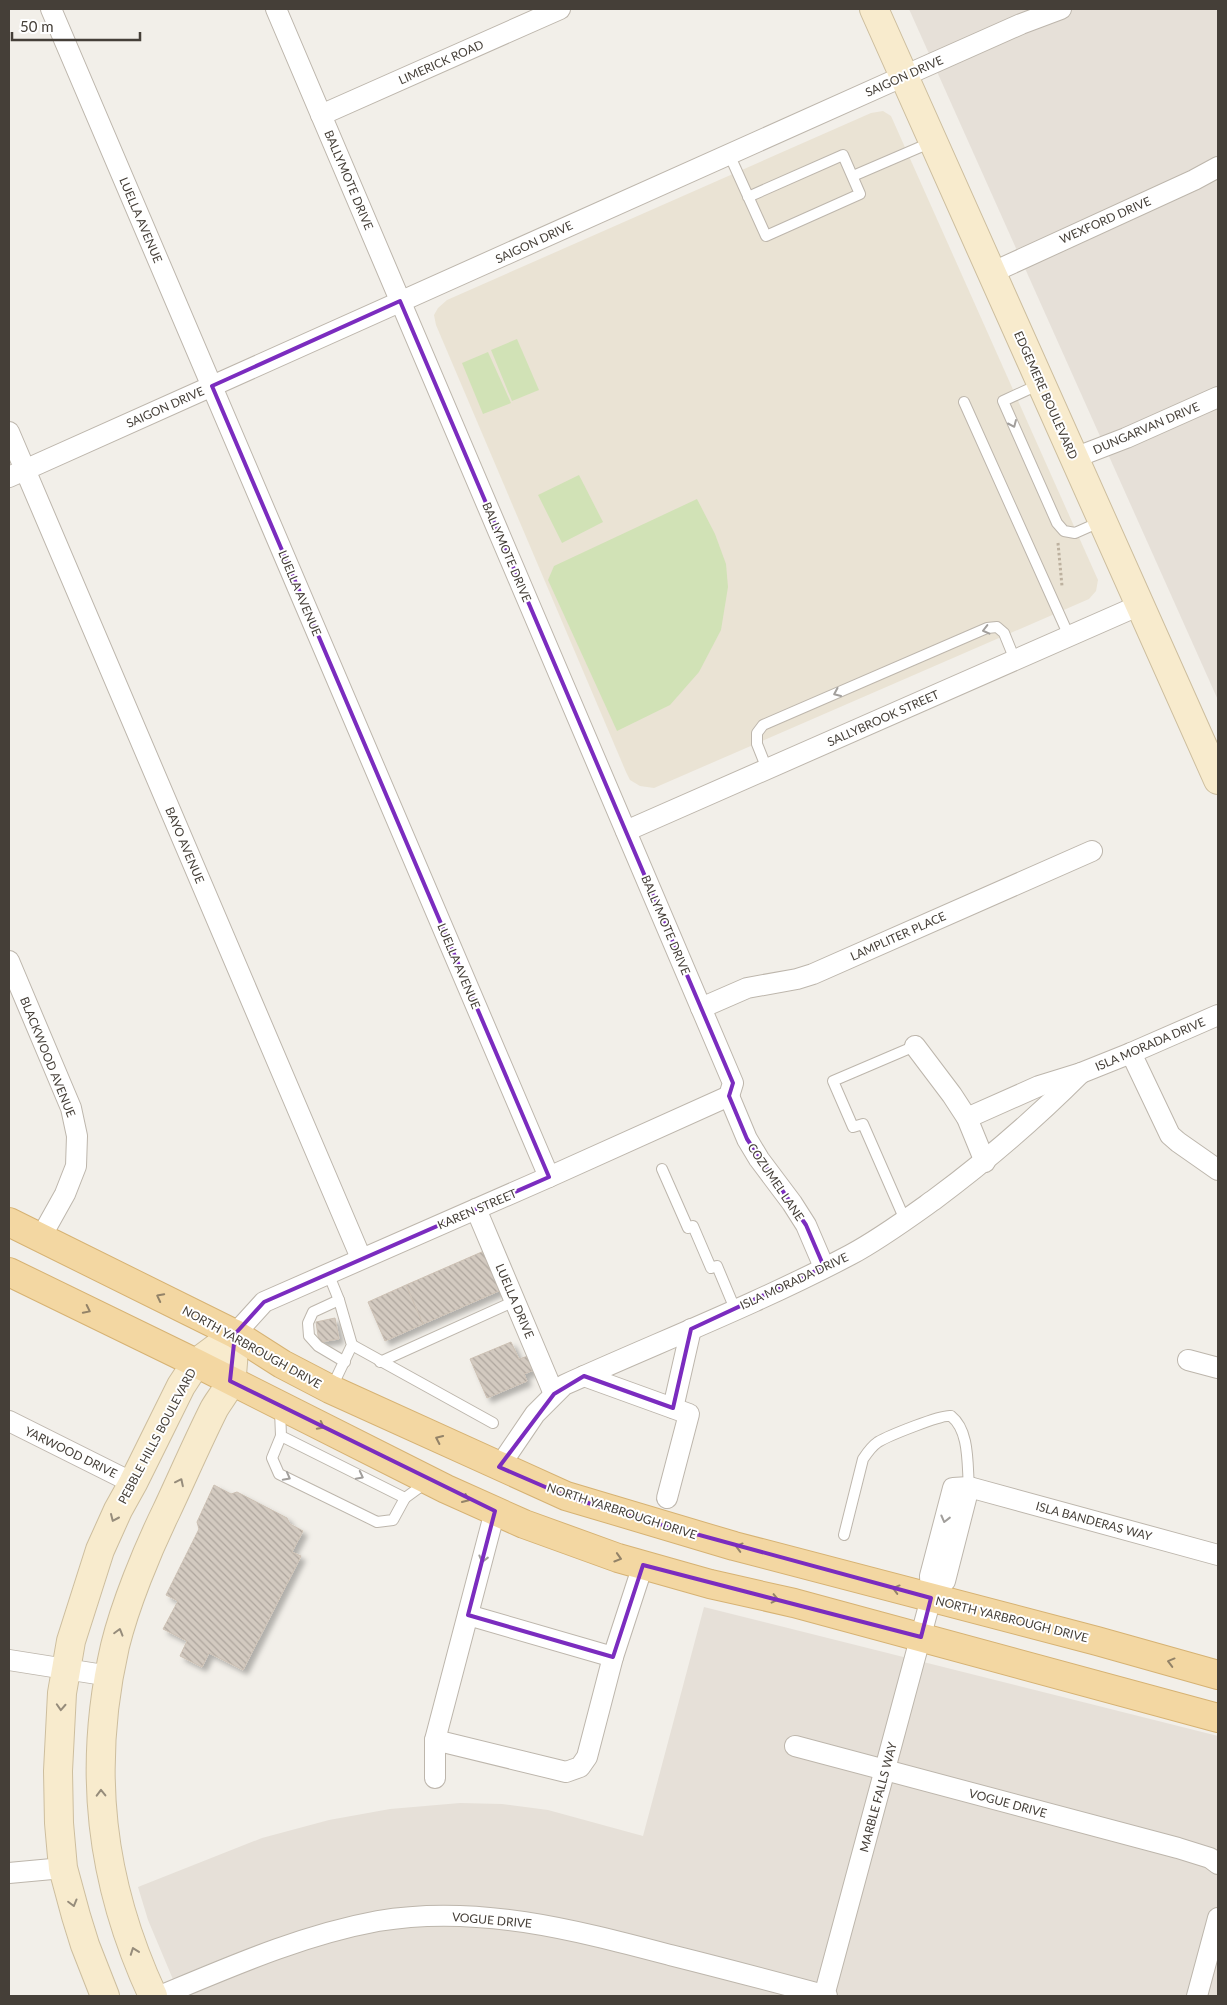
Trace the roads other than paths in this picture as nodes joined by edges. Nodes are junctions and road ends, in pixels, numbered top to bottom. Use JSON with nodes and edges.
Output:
{"nodes":[{"id":1,"x":51,"y":9,"type":"edge"},
{"id":2,"x":276,"y":9,"type":"edge"},
{"id":3,"x":560,"y":9,"type":"edge"},
{"id":4,"x":874,"y":9,"type":"edge"},
{"id":5,"x":1061,"y":9,"type":"edge"},
{"id":6,"x":904,"y":76,"type":"junction"},
{"id":7,"x":321,"y":115,"type":"junction"},
{"id":8,"x":933,"y":141,"type":"junction"},
{"id":9,"x":729,"y":154,"type":"junction"},
{"id":10,"x":1218,"y":167,"type":"edge"},
{"id":11,"x":853,"y":176,"type":"junction"},
{"id":12,"x":748,"y":197,"type":"junction"},
{"id":13,"x":991,"y":272,"type":"junction"},
{"id":14,"x":400,"y":302,"type":"junction"},
{"id":15,"x":1040,"y":384,"type":"junction"},
{"id":16,"x":212,"y":386,"type":"junction"},
{"id":17,"x":1218,"y":397,"type":"edge"},
{"id":18,"x":964,"y":402,"type":"dead end"},
{"id":19,"x":9,"y":432,"type":"edge"},
{"id":20,"x":1074,"y":458,"type":"junction"},
{"id":21,"x":17,"y":474,"type":"edge"},
{"id":22,"x":1102,"y":521,"type":"junction"},
{"id":23,"x":1140,"y":605,"type":"junction"},
{"id":24,"x":1069,"y":636,"type":"junction"},
{"id":25,"x":1015,"y":660,"type":"junction"},
{"id":26,"x":767,"y":769,"type":"junction"},
{"id":27,"x":1218,"y":780,"type":"edge"},
{"id":28,"x":626,"y":831,"type":"junction"},
{"id":29,"x":1092,"y":851,"type":"dead end"},
{"id":30,"x":9,"y":961,"type":"edge"},
{"id":31,"x":701,"y":1008,"type":"junction"},
{"id":32,"x":1218,"y":1015,"type":"edge"},
{"id":33,"x":915,"y":1046,"type":"joint"},
{"id":34,"x":1131,"y":1053,"type":"junction"},
{"id":35,"x":1081,"y":1073,"type":"junction"},
{"id":36,"x":728,"y":1096,"type":"junction"},
{"id":37,"x":967,"y":1118,"type":"junction"},
{"id":38,"x":985,"y":1162,"type":"junction"},
{"id":39,"x":662,"y":1169,"type":"dead end"},
{"id":40,"x":1218,"y":1170,"type":"edge"},
{"id":41,"x":549,"y":1177,"type":"junction"},
{"id":42,"x":476,"y":1209,"type":"junction"},
{"id":43,"x":905,"y":1220,"type":"junction"},
{"id":44,"x":9,"y":1222,"type":"edge"},
{"id":45,"x":41,"y":1238,"type":"junction"},
{"id":46,"x":361,"y":1258,"type":"junction"},
{"id":47,"x":824,"y":1268,"type":"junction"},
{"id":48,"x":9,"y":1272,"type":"edge"},
{"id":49,"x":328,"y":1273,"type":"junction"},
{"id":50,"x":339,"y":1300,"type":"junction"},
{"id":51,"x":515,"y":1301,"type":"junction"},
{"id":52,"x":735,"y":1309,"type":"junction"},
{"id":53,"x":691,"y":1329,"type":"junction"},
{"id":54,"x":235,"y":1334,"type":"junction"},
{"id":55,"x":352,"y":1345,"type":"junction"},
{"id":56,"x":1188,"y":1360,"type":"dead end"},
{"id":57,"x":344,"y":1362,"type":"junction"},
{"id":58,"x":380,"y":1362,"type":"junction"},
{"id":59,"x":196,"y":1363,"type":"junction"},
{"id":60,"x":1218,"y":1368,"type":"edge"},
{"id":61,"x":584,"y":1376,"type":"junction"},
{"id":62,"x":230,"y":1381,"type":"junction"},
{"id":63,"x":330,"y":1390,"type":"junction"},
{"id":64,"x":554,"y":1394,"type":"junction"},
{"id":65,"x":280,"y":1406,"type":"junction"},
{"id":66,"x":673,"y":1408,"type":"junction"},
{"id":67,"x":9,"y":1421,"type":"edge"},
{"id":68,"x":493,"y":1423,"type":"dead end"},
{"id":69,"x":281,"y":1436,"type":"junction"},
{"id":70,"x":499,"y":1467,"type":"junction"},
{"id":71,"x":428,"y":1480,"type":"junction"},
{"id":72,"x":133,"y":1483,"type":"junction"},
{"id":73,"x":969,"y":1487,"type":"junction"},
{"id":74,"x":405,"y":1498,"type":"junction"},
{"id":75,"x":667,"y":1498,"type":"dead end"},
{"id":76,"x":495,"y":1512,"type":"junction"},
{"id":77,"x":844,"y":1535,"type":"dead end"},
{"id":78,"x":1218,"y":1555,"type":"edge"},
{"id":79,"x":643,"y":1565,"type":"junction"},
{"id":80,"x":931,"y":1598,"type":"junction"},
{"id":81,"x":468,"y":1616,"type":"junction"},
{"id":82,"x":921,"y":1637,"type":"junction"},
{"id":83,"x":613,"y":1657,"type":"junction"},
{"id":84,"x":9,"y":1660,"type":"edge"},
{"id":85,"x":66,"y":1670,"type":"junction"},
{"id":86,"x":1218,"y":1675,"type":"edge"},
{"id":87,"x":110,"y":1676,"type":"junction"},
{"id":88,"x":1218,"y":1718,"type":"edge"},
{"id":89,"x":435,"y":1740,"type":"junction"},
{"id":90,"x":795,"y":1746,"type":"dead end"},
{"id":91,"x":885,"y":1770,"type":"junction"},
{"id":92,"x":435,"y":1778,"type":"dead end"},
{"id":93,"x":1218,"y":1864,"type":"edge"},
{"id":94,"x":63,"y":1868,"type":"junction"},
{"id":95,"x":9,"y":1873,"type":"edge"},
{"id":96,"x":1218,"y":1918,"type":"edge"},
{"id":97,"x":105,"y":1996,"type":"edge"},
{"id":98,"x":153,"y":1996,"type":"edge"},
{"id":99,"x":160,"y":1996,"type":"edge"},
{"id":100,"x":825,"y":1996,"type":"edge"},
{"id":101,"x":1197,"y":1996,"type":"edge"}],
"edges":[{"from":1,"to":16,"type":"street","name":"LUELLA AVENUE"},
{"from":2,"to":7,"type":"street","name":"BALLYMOTE DRIVE"},
{"from":3,"to":7,"type":"street","name":"LIMERICK ROAD"},
{"from":4,"to":6,"type":"main road","name":"EDGEMERE BOULEVARD"},
{"from":5,"to":6,"type":"street","name":"SAIGON DRIVE"},
{"from":6,"to":8,"type":"main road","name":"EDGEMERE BOULEVARD"},
{"from":6,"to":9,"type":"street","name":"SAIGON DRIVE"},
{"from":7,"to":14,"type":"street","name":"BALLYMOTE DRIVE"},
{"from":8,"to":11,"type":"lane"},
{"from":8,"to":13,"type":"main road","name":"EDGEMERE BOULEVARD"},
{"from":9,"to":12,"type":"lane"},
{"from":9,"to":14,"type":"street","name":"SAIGON DRIVE"},
{"from":10,"to":13,"type":"street","name":"WEXFORD DRIVE"},
{"from":11,"to":12,"type":"lane"},
{"from":11,"to":12,"type":"lane"},
{"from":13,"to":15,"type":"main road","name":"EDGEMERE BOULEVARD"},
{"from":14,"to":16,"type":"street","name":"SAIGON DRIVE"},
{"from":14,"to":28,"type":"street","name":"BALLYMOTE DRIVE"},
{"from":15,"to":20,"type":"main road","name":"EDGEMERE BOULEVARD"},
{"from":15,"to":22,"type":"lane","one_way":true},
{"from":16,"to":21,"type":"street","name":"SAIGON DRIVE"},
{"from":16,"to":41,"type":"street","name":"LUELLA AVENUE"},
{"from":17,"to":20,"type":"street","name":"DUNGARVAN DRIVE"},
{"from":18,"to":24,"type":"lane"},
{"from":19,"to":21,"type":"street","name":"BAYO AVENUE"},
{"from":20,"to":22,"type":"main road","name":"EDGEMERE BOULEVARD"},
{"from":21,"to":46,"type":"street","name":"BAYO AVENUE"},
{"from":22,"to":23,"type":"main road","name":"EDGEMERE BOULEVARD"},
{"from":23,"to":24,"type":"street","name":"SALLYBROOK STREET"},
{"from":23,"to":27,"type":"main road","name":"EDGEMERE BOULEVARD"},
{"from":24,"to":25,"type":"street","name":"SALLYBROOK STREET"},
{"from":25,"to":26,"type":"street","name":"SALLYBROOK STREET"},
{"from":25,"to":26,"type":"lane","one_way":true},
{"from":26,"to":28,"type":"street","name":"SALLYBROOK STREET"},
{"from":28,"to":31,"type":"street","name":"BALLYMOTE DRIVE"},
{"from":29,"to":31,"type":"street","name":"LAMPLITER PLACE"},
{"from":30,"to":45,"type":"street","name":"BLACKWOOD AVENUE"},
{"from":31,"to":36,"type":"street","name":"BALLYMOTE DRIVE"},
{"from":32,"to":34,"type":"street","name":"ISLA MORADA DRIVE"},
{"from":33,"to":37,"type":"street"},
{"from":33,"to":43,"type":"lane"},
{"from":34,"to":35,"type":"street","name":"ISLA MORADA DRIVE"},
{"from":34,"to":40,"type":"street"},
{"from":35,"to":37,"type":"street","name":"ISLA MORADA DRIVE"},
{"from":35,"to":38,"type":"street","name":"ISLA MORADA DRIVE"},
{"from":36,"to":41,"type":"street","name":"KAREN STREET"},
{"from":36,"to":47,"type":"street","name":"COZUMEL LANE"},
{"from":37,"to":38,"type":"street"},
{"from":38,"to":43,"type":"street","name":"ISLA MORADA DRIVE"},
{"from":39,"to":52,"type":"lane"},
{"from":41,"to":42,"type":"street","name":"KAREN STREET"},
{"from":42,"to":46,"type":"street","name":"KAREN STREET"},
{"from":42,"to":51,"type":"street","name":"LUELLA DRIVE"},
{"from":43,"to":47,"type":"street","name":"ISLA MORADA DRIVE"},
{"from":44,"to":45,"type":"main road","name":"NORTH YARBROUGH DRIVE"},
{"from":54,"to":45,"type":"main road","name":"NORTH YARBROUGH DRIVE","one_way":true},
{"from":46,"to":49,"type":"street","name":"KAREN STREET"},
{"from":47,"to":52,"type":"street","name":"ISLA MORADA DRIVE"},
{"from":48,"to":59,"type":"main road","one_way":true},
{"from":49,"to":50,"type":"lane"},
{"from":49,"to":54,"type":"street","name":"KAREN STREET"},
{"from":50,"to":55,"type":"lane"},
{"from":50,"to":57,"type":"lane"},
{"from":51,"to":58,"type":"lane"},
{"from":51,"to":64,"type":"street","name":"LUELLA DRIVE"},
{"from":52,"to":53,"type":"street","name":"ISLA MORADA DRIVE"},
{"from":53,"to":61,"type":"street","name":"ISLA MORADA DRIVE"},
{"from":53,"to":66,"type":"street"},
{"from":54,"to":59,"type":"main road","name":"PEBBLE HILLS BOULEVARD"},
{"from":54,"to":62,"type":"main road"},
{"from":54,"to":63,"type":"main road","name":"NORTH YARBROUGH DRIVE"},
{"from":55,"to":57,"type":"lane"},
{"from":55,"to":58,"type":"lane"},
{"from":56,"to":60,"type":"street"},
{"from":57,"to":63,"type":"lane"},
{"from":58,"to":68,"type":"lane"},
{"from":59,"to":62,"type":"main road"},
{"from":59,"to":72,"type":"main road","name":"PEBBLE HILLS BOULEVARD"},
{"from":61,"to":64,"type":"street","name":"ISLA MORADA DRIVE"},
{"from":61,"to":66,"type":"street"},
{"from":62,"to":65,"type":"main road"},
{"from":87,"to":62,"type":"main road","one_way":true},
{"from":70,"to":63,"type":"main road","name":"NORTH YARBROUGH DRIVE","one_way":true},
{"from":64,"to":70,"type":"street","name":"ISLA MORADA DRIVE"},
{"from":65,"to":69,"type":"lane"},
{"from":65,"to":71,"type":"main road","one_way":true},
{"from":66,"to":75,"type":"street"},
{"from":67,"to":72,"type":"street","name":"YARWOOD DRIVE"},
{"from":69,"to":74,"type":"lane","one_way":true},
{"from":69,"to":74,"type":"lane","one_way":true},
{"from":80,"to":70,"type":"main road","name":"NORTH YARBROUGH DRIVE","one_way":true},
{"from":71,"to":74,"type":"lane"},
{"from":71,"to":76,"type":"main road","one_way":true},
{"from":72,"to":85,"type":"main road","name":"PEBBLE HILLS BOULEVARD","one_way":true},
{"from":73,"to":77,"type":"lane"},
{"from":73,"to":78,"type":"street","name":"ISLA BANDERAS WAY"},
{"from":73,"to":80,"type":"street"},
{"from":76,"to":79,"type":"main road","one_way":true},
{"from":76,"to":81,"type":"street","one_way":true},
{"from":79,"to":82,"type":"main road","one_way":true},
{"from":79,"to":83,"type":"street"},
{"from":80,"to":82,"type":"street","name":"MARBLE FALLS WAY"},
{"from":86,"to":80,"type":"main road","name":"NORTH YARBROUGH DRIVE","one_way":true},
{"from":81,"to":83,"type":"street"},
{"from":81,"to":89,"type":"street"},
{"from":82,"to":88,"type":"main road"},
{"from":82,"to":91,"type":"street","name":"MARBLE FALLS WAY"},
{"from":83,"to":89,"type":"street"},
{"from":84,"to":85,"type":"street"},
{"from":85,"to":87,"type":"street"},
{"from":85,"to":94,"type":"main road","name":"PEBBLE HILLS BOULEVARD","one_way":true},
{"from":98,"to":87,"type":"main road","one_way":true},
{"from":89,"to":92,"type":"street"},
{"from":90,"to":91,"type":"street","name":"VOGUE DRIVE"},
{"from":91,"to":93,"type":"street","name":"VOGUE DRIVE"},
{"from":91,"to":100,"type":"street","name":"MARBLE FALLS WAY"},
{"from":94,"to":95,"type":"street"},
{"from":94,"to":97,"type":"main road","name":"PEBBLE HILLS BOULEVARD","one_way":true},
{"from":96,"to":101,"type":"street"},
{"from":99,"to":100,"type":"street","name":"VOGUE DRIVE"}]}
